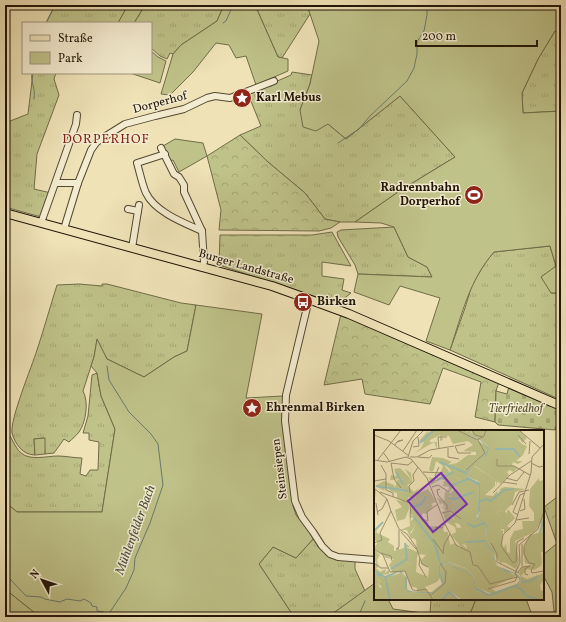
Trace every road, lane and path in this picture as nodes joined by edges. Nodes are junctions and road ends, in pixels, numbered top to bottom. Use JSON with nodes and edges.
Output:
{"nodes":[{"id":1,"x":274,"y":81,"type":"dead end"},
{"id":2,"x":77,"y":116,"type":"dead end"},
{"id":3,"x":161,"y":148,"type":"dead end"},
{"id":4,"x":165,"y":154,"type":"junction"},
{"id":5,"x":56,"y":183,"type":"junction"},
{"id":6,"x":78,"y":183,"type":"junction"},
{"id":7,"x":128,"y":209,"type":"dead end"},
{"id":8,"x":5,"y":213,"type":"edge"},
{"id":9,"x":41,"y":223,"type":"junction"},
{"id":10,"x":64,"y":229,"type":"junction"},
{"id":11,"x":202,"y":231,"type":"junction"},
{"id":12,"x":132,"y":248,"type":"junction"},
{"id":13,"x":202,"y":267,"type":"junction"},
{"id":14,"x":309,"y":299,"type":"junction"},
{"id":15,"x":561,"y":406,"type":"edge"},
{"id":16,"x":374,"y":560,"type":"edge"}],
"edges":[{"from":1,"to":6,"type":"street","name":"Dorperhof"},
{"from":2,"to":5,"type":"street"},
{"from":3,"to":4,"type":"street"},
{"from":4,"to":11,"type":"street"},
{"from":4,"to":11,"type":"street"},
{"from":5,"to":6,"type":"street"},
{"from":5,"to":9,"type":"street"},
{"from":6,"to":10,"type":"street","name":"Dorperhof"},
{"from":7,"to":12,"type":"street"},
{"from":8,"to":9,"type":"main road","name":"Burger Landstraße"},
{"from":9,"to":10,"type":"main road","name":"Burger Landstraße"},
{"from":10,"to":12,"type":"main road","name":"Burger Landstraße"},
{"from":11,"to":13,"type":"street"},
{"from":12,"to":13,"type":"main road","name":"Burger Landstraße"},
{"from":13,"to":14,"type":"main road","name":"Burger Landstraße"},
{"from":14,"to":15,"type":"main road","name":"Burger Landstraße"},
{"from":14,"to":16,"type":"street","name":"Steinsiepen"}]}
